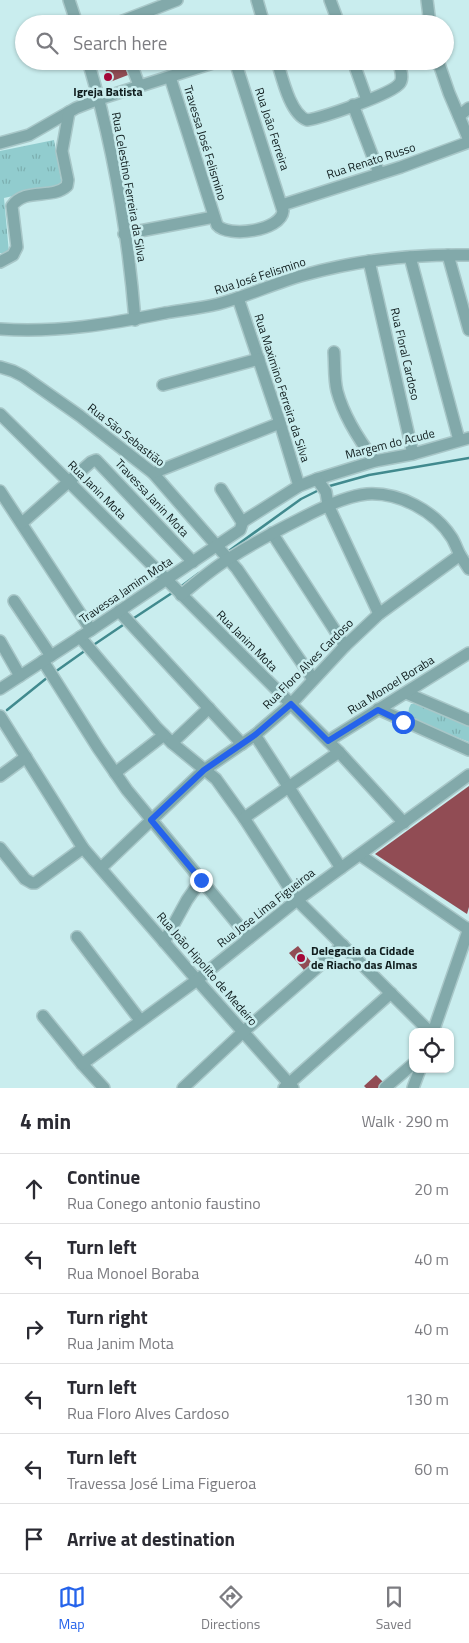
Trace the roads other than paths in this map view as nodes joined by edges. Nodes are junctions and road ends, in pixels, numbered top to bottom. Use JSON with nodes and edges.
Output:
{"nodes":[{"id":1,"x":69,"y":0,"type":"edge"},
{"id":2,"x":177,"y":0,"type":"edge"},
{"id":3,"x":257,"y":0,"type":"edge"},
{"id":4,"x":330,"y":0,"type":"edge"},
{"id":5,"x":427,"y":0,"type":"edge"},
{"id":6,"x":74,"y":15,"type":"edge"},
{"id":7,"x":139,"y":15,"type":"edge"},
{"id":8,"x":261,"y":15,"type":"edge"},
{"id":9,"x":336,"y":15,"type":"edge"},
{"id":10,"x":429,"y":15,"type":"edge"},
{"id":11,"x":91,"y":70,"type":"edge"},
{"id":12,"x":133,"y":70,"type":"edge"},
{"id":13,"x":191,"y":70,"type":"edge"},
{"id":14,"x":239,"y":70,"type":"edge"},
{"id":15,"x":280,"y":70,"type":"edge"},
{"id":16,"x":356,"y":70,"type":"edge"},
{"id":17,"x":400,"y":70,"type":"edge"},
{"id":18,"x":441,"y":70,"type":"edge"},
{"id":19,"x":170,"y":77,"type":"junction"},
{"id":20,"x":139,"y":85,"type":"junction"},
{"id":21,"x":99,"y":99,"type":"junction"},
{"id":22,"x":367,"y":100,"type":"junction"},
{"id":23,"x":352,"y":105,"type":"junction"},
{"id":24,"x":469,"y":108,"type":"edge"},
{"id":25,"x":69,"y":112,"type":"junction"},
{"id":26,"x":459,"y":116,"type":"junction"},
{"id":27,"x":469,"y":141,"type":"edge"},
{"id":28,"x":0,"y":142,"type":"edge"},
{"id":29,"x":379,"y":173,"type":"junction"},
{"id":30,"x":282,"y":204,"type":"junction"},
{"id":31,"x":214,"y":217,"type":"junction"},
{"id":32,"x":124,"y":234,"type":"junction"},
{"id":33,"x":448,"y":255,"type":"junction"},
{"id":34,"x":469,"y":255,"type":"edge"},
{"id":35,"x":410,"y":257,"type":"junction"},
{"id":36,"x":369,"y":261,"type":"junction"},
{"id":37,"x":0,"y":262,"type":"edge"},
{"id":38,"x":238,"y":298,"type":"junction"},
{"id":39,"x":134,"y":320,"type":"junction"},
{"id":40,"x":0,"y":329,"type":"edge"},
{"id":41,"x":469,"y":330,"type":"edge"},
{"id":42,"x":334,"y":352,"type":"dead end"},
{"id":43,"x":259,"y":359,"type":"junction"},
{"id":44,"x":0,"y":367,"type":"edge"},
{"id":45,"x":163,"y":385,"type":"dead end"},
{"id":46,"x":0,"y":414,"type":"edge"},
{"id":47,"x":280,"y":423,"type":"junction"},
{"id":48,"x":464,"y":439,"type":"edge"},
{"id":49,"x":413,"y":454,"type":"junction"},
{"id":50,"x":375,"y":461,"type":"junction"},
{"id":51,"x":154,"y":473,"type":"junction"},
{"id":52,"x":68,"y":481,"type":"junction"},
{"id":53,"x":322,"y":485,"type":"junction"},
{"id":54,"x":299,"y":486,"type":"junction"},
{"id":55,"x":221,"y":489,"type":"dead end"},
{"id":56,"x":0,"y":492,"type":"edge"},
{"id":57,"x":328,"y":504,"type":"junction"},
{"id":58,"x":22,"y":523,"type":"junction"},
{"id":59,"x":241,"y":526,"type":"junction"},
{"id":60,"x":272,"y":533,"type":"junction"},
{"id":61,"x":217,"y":546,"type":"junction"},
{"id":62,"x":460,"y":555,"type":"junction"},
{"id":63,"x":228,"y":559,"type":"junction"},
{"id":64,"x":193,"y":562,"type":"junction"},
{"id":65,"x":469,"y":569,"type":"edge"},
{"id":66,"x":175,"y":588,"type":"junction"},
{"id":67,"x":14,"y":601,"type":"dead end"},
{"id":68,"x":119,"y":611,"type":"junction"},
{"id":69,"x":379,"y":614,"type":"junction"},
{"id":70,"x":91,"y":630,"type":"junction"},
{"id":71,"x":80,"y":637,"type":"junction"},
{"id":72,"x":0,"y":641,"type":"edge"},
{"id":73,"x":346,"y":646,"type":"junction"},
{"id":74,"x":469,"y":653,"type":"edge"},
{"id":75,"x":47,"y":658,"type":"junction"},
{"id":76,"x":20,"y":676,"type":"junction"},
{"id":77,"x":314,"y":679,"type":"junction"},
{"id":78,"x":0,"y":689,"type":"edge"},
{"id":79,"x":406,"y":692,"type":"junction"},
{"id":80,"x":291,"y":704,"type":"junction"},
{"id":81,"x":209,"y":708,"type":"junction"},
{"id":82,"x":378,"y":710,"type":"junction"},
{"id":83,"x":0,"y":716,"type":"edge"},
{"id":84,"x":469,"y":720,"type":"edge"},
{"id":85,"x":255,"y":735,"type":"junction"},
{"id":86,"x":168,"y":739,"type":"junction"},
{"id":87,"x":328,"y":741,"type":"junction"},
{"id":88,"x":242,"y":744,"type":"junction"},
{"id":89,"x":469,"y":750,"type":"edge"},
{"id":90,"x":339,"y":752,"type":"junction"},
{"id":91,"x":26,"y":757,"type":"junction"},
{"id":92,"x":204,"y":770,"type":"junction"},
{"id":93,"x":115,"y":773,"type":"junction"},
{"id":94,"x":469,"y":775,"type":"edge"},
{"id":95,"x":0,"y":776,"type":"edge"},
{"id":96,"x":290,"y":788,"type":"junction"},
{"id":97,"x":244,"y":818,"type":"junction"},
{"id":98,"x":151,"y":820,"type":"junction"},
{"id":99,"x":404,"y":823,"type":"junction"},
{"id":100,"x":0,"y":848,"type":"edge"},
{"id":101,"x":83,"y":848,"type":"junction"},
{"id":102,"x":360,"y":854,"type":"junction"},
{"id":103,"x":101,"y":868,"type":"junction"},
{"id":104,"x":341,"y":868,"type":"junction"},
{"id":105,"x":201,"y":880,"type":"junction"},
{"id":106,"x":297,"y":900,"type":"junction"},
{"id":107,"x":469,"y":929,"type":"edge"},
{"id":108,"x":78,"y":937,"type":"dead end"},
{"id":109,"x":250,"y":938,"type":"junction"},
{"id":110,"x":164,"y":942,"type":"junction"},
{"id":111,"x":343,"y":945,"type":"junction"},
{"id":112,"x":197,"y":980,"type":"junction"},
{"id":113,"x":390,"y":993,"type":"junction"},
{"id":114,"x":43,"y":1016,"type":"dead end"},
{"id":115,"x":140,"y":1020,"type":"junction"},
{"id":116,"x":427,"y":1028,"type":"edge"},
{"id":117,"x":432,"y":1028,"type":"edge"},
{"id":118,"x":243,"y":1032,"type":"junction"},
{"id":119,"x":82,"y":1064,"type":"junction"},
{"id":120,"x":409,"y":1067,"type":"edge"},
{"id":121,"x":419,"y":1073,"type":"edge"},
{"id":122,"x":289,"y":1087,"type":"edge"},
{"id":123,"x":104,"y":1088,"type":"edge"},
{"id":124,"x":183,"y":1088,"type":"edge"},
{"id":125,"x":385,"y":1088,"type":"edge"},
{"id":126,"x":413,"y":1088,"type":"edge"}],
"edges":[{"from":1,"to":6,"type":"street"},
{"from":2,"to":7,"type":"street"},
{"from":3,"to":8,"type":"street"},
{"from":4,"to":9,"type":"street"},
{"from":5,"to":10,"type":"street"},
{"from":11,"to":21,"type":"street","name":"Rua Celestino Ferreira da Silva"},
{"from":12,"to":20,"type":"street"},
{"from":13,"to":19,"type":"street"},
{"from":14,"to":30,"type":"street","name":"Rua João Ferreira"},
{"from":15,"to":23,"type":"street"},
{"from":16,"to":22,"type":"street"},
{"from":17,"to":22,"type":"street"},
{"from":18,"to":26,"type":"street"},
{"from":19,"to":20,"type":"street"},
{"from":19,"to":31,"type":"street","name":"Travessa José Felismino"},
{"from":20,"to":21,"type":"street"},
{"from":21,"to":25,"type":"street"},
{"from":21,"to":32,"type":"street","name":"Rua Celestino Ferreira da Silva"},
{"from":22,"to":23,"type":"street"},
{"from":23,"to":29,"type":"street"},
{"from":24,"to":26,"type":"street"},
{"from":25,"to":28,"type":"street"},
{"from":25,"to":37,"type":"street"},
{"from":26,"to":27,"type":"street"},
{"from":27,"to":29,"type":"street","name":"Rua Renato Russo"},
{"from":29,"to":30,"type":"street","name":"Rua Renato Russo"},
{"from":30,"to":31,"type":"street"},
{"from":31,"to":32,"type":"street"},
{"from":32,"to":39,"type":"street","name":"Rua Celestino Ferreira da Silva"},
{"from":33,"to":34,"type":"street","name":"Rua José Felismino"},
{"from":33,"to":35,"type":"street","name":"Rua José Felismino"},
{"from":33,"to":41,"type":"street"},
{"from":35,"to":36,"type":"street","name":"Rua José Felismino"},
{"from":35,"to":48,"type":"street"},
{"from":36,"to":38,"type":"street","name":"Rua José Felismino"},
{"from":36,"to":49,"type":"street","name":"Rua Floral Cardoso"},
{"from":38,"to":39,"type":"street","name":"Rua José Felismino"},
{"from":38,"to":43,"type":"street","name":"Rua Maximino Ferreira da Silva"},
{"from":39,"to":40,"type":"street","name":"Rua José Felismino"},
{"from":42,"to":50,"type":"street"},
{"from":43,"to":45,"type":"street"},
{"from":43,"to":47,"type":"street","name":"Rua Maximino Ferreira da Silva"},
{"from":44,"to":51,"type":"street","name":"Rua São Sebastião"},
{"from":46,"to":52,"type":"street","name":"Rua Janin Mota"},
{"from":47,"to":51,"type":"street"},
{"from":47,"to":54,"type":"street","name":"Rua Maximino Ferreira da Silva"},
{"from":48,"to":49,"type":"street","name":"Margem do Acude"},
{"from":49,"to":50,"type":"street","name":"Margem do Acude"},
{"from":50,"to":53,"type":"street","name":"Margem do Acude"},
{"from":51,"to":61,"type":"street","name":"Rua São Sebastião"},
{"from":52,"to":58,"type":"street","name":"Travessa Janin Mota"},
{"from":52,"to":64,"type":"street","name":"Travessa Janin Mota"},
{"from":52,"to":66,"type":"street","name":"Rua Janin Mota"},
{"from":53,"to":54,"type":"street","name":"Margem do Acude"},
{"from":53,"to":57,"type":"street"},
{"from":54,"to":59,"type":"street"},
{"from":55,"to":59,"type":"street"},
{"from":56,"to":58,"type":"street"},
{"from":57,"to":60,"type":"street"},
{"from":57,"to":62,"type":"street"},
{"from":57,"to":69,"type":"street"},
{"from":58,"to":70,"type":"street"},
{"from":59,"to":61,"type":"street","name":"Travessa Jamim Mota"},
{"from":60,"to":63,"type":"street"},
{"from":60,"to":73,"type":"street"},
{"from":61,"to":63,"type":"street","name":"Rua São Sebastião"},
{"from":61,"to":64,"type":"street","name":"Travessa Jamim Mota"},
{"from":62,"to":65,"type":"street"},
{"from":62,"to":69,"type":"street","name":"Rua Floro Alves Cardoso"},
{"from":63,"to":66,"type":"street"},
{"from":63,"to":77,"type":"street","name":"Rua São Sebastião"},
{"from":64,"to":66,"type":"street","name":"Travessa Jamim Mota"},
{"from":66,"to":68,"type":"street","name":"Travessa Jamim Mota"},
{"from":66,"to":80,"type":"street","name":"Rua Janim Mota"},
{"from":67,"to":75,"type":"street"},
{"from":68,"to":70,"type":"street","name":"Travessa Jamim Mota"},
{"from":68,"to":81,"type":"street"},
{"from":69,"to":73,"type":"street","name":"Rua Floro Alves Cardoso"},
{"from":70,"to":71,"type":"street","name":"Travessa Jamim Mota"},
{"from":71,"to":75,"type":"street","name":"Travessa Jamim Mota"},
{"from":71,"to":86,"type":"street"},
{"from":72,"to":76,"type":"street"},
{"from":73,"to":77,"type":"street","name":"Rua Floro Alves Cardoso"},
{"from":74,"to":79,"type":"street","name":"Rua Monoel Boraba"},
{"from":75,"to":76,"type":"street","name":"Travessa Jamim Mota"},
{"from":75,"to":93,"type":"street"},
{"from":76,"to":78,"type":"street","name":"Travessa Jamim Mota"},
{"from":77,"to":80,"type":"street","name":"Rua Floro Alves Cardoso"},
{"from":79,"to":82,"type":"street","name":"Rua Monoel Boraba"},
{"from":79,"to":84,"type":"street"},
{"from":80,"to":85,"type":"street","name":"Rua Floro Alves Cardoso"},
{"from":80,"to":87,"type":"street","name":"Rua Janim Mota"},
{"from":81,"to":86,"type":"street"},
{"from":81,"to":88,"type":"street"},
{"from":82,"to":87,"type":"street","name":"Rua Monoel Boraba"},
{"from":82,"to":89,"type":"street"},
{"from":83,"to":91,"type":"street","name":"Rua João Hipolito de Medeiro"},
{"from":85,"to":88,"type":"street","name":"Rua Floro Alves Cardoso"},
{"from":85,"to":96,"type":"street"},
{"from":86,"to":92,"type":"street"},
{"from":86,"to":93,"type":"street"},
{"from":87,"to":90,"type":"street","name":"Rua Janim Mota"},
{"from":88,"to":92,"type":"street","name":"Rua Floro Alves Cardoso"},
{"from":90,"to":96,"type":"street"},
{"from":90,"to":99,"type":"street","name":"Rua Janim Mota"},
{"from":91,"to":95,"type":"street"},
{"from":91,"to":101,"type":"street","name":"Rua João Hipolito de Medeiro"},
{"from":92,"to":97,"type":"street"},
{"from":92,"to":98,"type":"street","name":"Rua Floro Alves Cardoso"},
{"from":93,"to":98,"type":"street"},
{"from":94,"to":99,"type":"street","name":"Rua Jose Lima Figueiroa"},
{"from":96,"to":97,"type":"street"},
{"from":96,"to":104,"type":"street"},
{"from":97,"to":106,"type":"street"},
{"from":98,"to":103,"type":"street","name":"Rua Floro Alves Cardoso"},
{"from":98,"to":105,"type":"street"},
{"from":99,"to":102,"type":"street","name":"Rua Jose Lima Figueiroa"},
{"from":100,"to":101,"type":"street"},
{"from":101,"to":103,"type":"street","name":"Rua João Hipolito de Medeiro"},
{"from":102,"to":104,"type":"street","name":"Rua Jose Lima Figueiroa"},
{"from":102,"to":107,"type":"street"},
{"from":103,"to":110,"type":"street","name":"Rua João Hipolito de Medeiro"},
{"from":104,"to":106,"type":"street","name":"Rua Jose Lima Figueiroa"},
{"from":105,"to":109,"type":"street"},
{"from":105,"to":110,"type":"street"},
{"from":106,"to":109,"type":"street","name":"Rua Jose Lima Figueiroa"},
{"from":106,"to":111,"type":"street"},
{"from":107,"to":117,"type":"street"},
{"from":108,"to":115,"type":"street"},
{"from":109,"to":112,"type":"street","name":"Rua Jose Lima Figueiroa"},
{"from":110,"to":112,"type":"street","name":"Rua João Hipolito de Medeiro"},
{"from":111,"to":113,"type":"street"},
{"from":111,"to":118,"type":"street"},
{"from":112,"to":115,"type":"street","name":"Rua Jose Lima Figueiroa"},
{"from":112,"to":118,"type":"street","name":"Rua João Hipolito de Medeiro"},
{"from":113,"to":116,"type":"street"},
{"from":113,"to":122,"type":"street"},
{"from":114,"to":119,"type":"street"},
{"from":115,"to":119,"type":"street","name":"Rua Jose Lima Figueiroa"},
{"from":118,"to":122,"type":"street","name":"Rua João Hipolito de Medeiro"},
{"from":118,"to":124,"type":"street"},
{"from":119,"to":123,"type":"street"},
{"from":120,"to":125,"type":"street"},
{"from":121,"to":126,"type":"street"}]}
